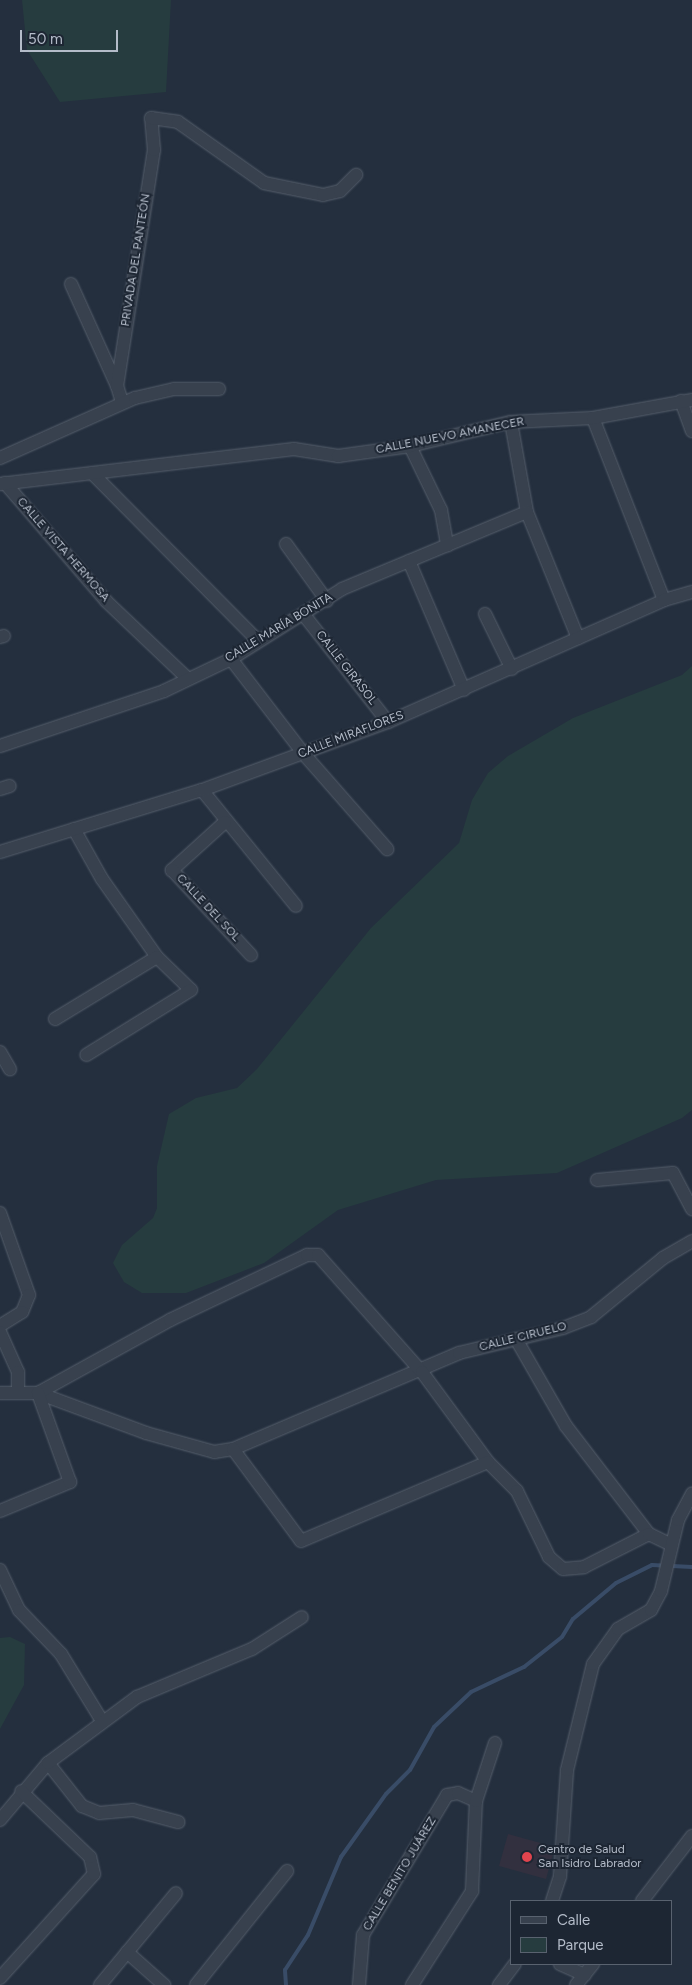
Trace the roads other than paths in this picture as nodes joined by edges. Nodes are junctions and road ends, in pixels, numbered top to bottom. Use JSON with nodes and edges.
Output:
{"nodes":[{"id":1,"x":356,"y":175,"type":"dead end"},
{"id":2,"x":71,"y":284,"type":"dead end"},
{"id":3,"x":117,"y":386,"type":"junction"},
{"id":4,"x":219,"y":389,"type":"dead end"},
{"id":5,"x":686,"y":401,"type":"edge"},
{"id":6,"x":122,"y":402,"type":"junction"},
{"id":7,"x":593,"y":418,"type":"junction"},
{"id":8,"x":511,"y":422,"type":"junction"},
{"id":9,"x":692,"y":431,"type":"edge"},
{"id":10,"x":410,"y":446,"type":"junction"},
{"id":11,"x":0,"y":458,"type":"edge"},
{"id":12,"x":92,"y":473,"type":"junction"},
{"id":13,"x":3,"y":484,"type":"edge"},
{"id":14,"x":527,"y":512,"type":"junction"},
{"id":15,"x":286,"y":544,"type":"dead end"},
{"id":16,"x":447,"y":545,"type":"junction"},
{"id":17,"x":409,"y":561,"type":"junction"},
{"id":18,"x":692,"y":592,"type":"edge"},
{"id":19,"x":664,"y":600,"type":"junction"},
{"id":20,"x":327,"y":601,"type":"junction"},
{"id":21,"x":485,"y":614,"type":"dead end"},
{"id":22,"x":304,"y":615,"type":"junction"},
{"id":23,"x":578,"y":638,"type":"junction"},
{"id":24,"x":258,"y":642,"type":"junction"},
{"id":25,"x":231,"y":659,"type":"junction"},
{"id":26,"x":512,"y":669,"type":"junction"},
{"id":27,"x":187,"y":678,"type":"junction"},
{"id":28,"x":464,"y":690,"type":"junction"},
{"id":29,"x":388,"y":722,"type":"junction"},
{"id":30,"x":0,"y":746,"type":"edge"},
{"id":31,"x":303,"y":753,"type":"junction"},
{"id":32,"x":202,"y":790,"type":"junction"},
{"id":33,"x":225,"y":822,"type":"junction"},
{"id":34,"x":74,"y":828,"type":"junction"},
{"id":35,"x":386,"y":849,"type":"dead end"},
{"id":36,"x":0,"y":852,"type":"edge"},
{"id":37,"x":296,"y":906,"type":"dead end"},
{"id":38,"x":251,"y":954,"type":"dead end"},
{"id":39,"x":157,"y":957,"type":"junction"},
{"id":40,"x":55,"y":1019,"type":"dead end"},
{"id":41,"x":0,"y":1052,"type":"edge"},
{"id":42,"x":86,"y":1055,"type":"dead end"},
{"id":43,"x":10,"y":1069,"type":"dead end"},
{"id":44,"x":597,"y":1180,"type":"dead end"},
{"id":45,"x":692,"y":1209,"type":"edge"},
{"id":46,"x":0,"y":1213,"type":"edge"},
{"id":47,"x":692,"y":1241,"type":"edge"},
{"id":48,"x":0,"y":1326,"type":"edge"},
{"id":49,"x":0,"y":1332,"type":"edge"},
{"id":50,"x":516,"y":1339,"type":"junction"},
{"id":51,"x":422,"y":1372,"type":"junction"},
{"id":52,"x":0,"y":1393,"type":"edge"},
{"id":53,"x":18,"y":1393,"type":"junction"},
{"id":54,"x":38,"y":1393,"type":"junction"},
{"id":55,"x":233,"y":1450,"type":"junction"},
{"id":56,"x":488,"y":1462,"type":"junction"},
{"id":57,"x":692,"y":1494,"type":"edge"},
{"id":58,"x":0,"y":1511,"type":"edge"},
{"id":59,"x":649,"y":1534,"type":"junction"},
{"id":60,"x":672,"y":1545,"type":"junction"},
{"id":61,"x":1,"y":1575,"type":"edge"},
{"id":62,"x":302,"y":1617,"type":"dead end"},
{"id":63,"x":102,"y":1720,"type":"junction"},
{"id":64,"x":495,"y":1743,"type":"dead end"},
{"id":65,"x":48,"y":1763,"type":"junction"},
{"id":66,"x":21,"y":1791,"type":"junction"},
{"id":67,"x":476,"y":1801,"type":"junction"},
{"id":68,"x":0,"y":1820,"type":"edge"},
{"id":69,"x":178,"y":1822,"type":"dead end"},
{"id":70,"x":692,"y":1836,"type":"edge"},
{"id":71,"x":287,"y":1871,"type":"dead end"},
{"id":72,"x":176,"y":1893,"type":"dead end"},
{"id":73,"x":552,"y":1900,"type":"edge"},
{"id":74,"x":643,"y":1900,"type":"edge"},
{"id":75,"x":127,"y":1952,"type":"junction"},
{"id":76,"x":514,"y":1965,"type":"edge"},
{"id":77,"x":562,"y":1965,"type":"edge"},
{"id":78,"x":593,"y":1965,"type":"edge"},
{"id":79,"x":585,"y":1974,"type":"junction"},
{"id":80,"x":0,"y":1978,"type":"edge"},
{"id":81,"x":100,"y":1985,"type":"edge"},
{"id":82,"x":164,"y":1985,"type":"edge"},
{"id":83,"x":196,"y":1985,"type":"edge"},
{"id":84,"x":359,"y":1985,"type":"edge"},
{"id":85,"x":412,"y":1985,"type":"edge"},
{"id":86,"x":499,"y":1985,"type":"edge"},
{"id":87,"x":576,"y":1985,"type":"edge"}],
"edges":[{"from":1,"to":3,"type":"street","name":"PRIVADA DEL PANTEÓN"},
{"from":2,"to":3,"type":"street"},
{"from":3,"to":6,"type":"street","name":"PRIVADA DEL PANTEÓN"},
{"from":4,"to":6,"type":"street"},
{"from":5,"to":7,"type":"street","name":"CALLE NUEVO AMANECER"},
{"from":5,"to":9,"type":"street"},
{"from":6,"to":11,"type":"street"},
{"from":7,"to":8,"type":"street","name":"CALLE NUEVO AMANECER"},
{"from":7,"to":19,"type":"street"},
{"from":8,"to":10,"type":"street","name":"CALLE NUEVO AMANECER"},
{"from":8,"to":14,"type":"street"},
{"from":10,"to":12,"type":"street","name":"CALLE NUEVO AMANECER"},
{"from":10,"to":16,"type":"street"},
{"from":12,"to":13,"type":"street","name":"CALLE NUEVO AMANECER"},
{"from":12,"to":24,"type":"street"},
{"from":13,"to":27,"type":"street","name":"CALLE VISTA HERMOSA"},
{"from":14,"to":16,"type":"street","name":"CALLE MARÍA BONITA"},
{"from":14,"to":23,"type":"street"},
{"from":15,"to":20,"type":"street"},
{"from":16,"to":17,"type":"street","name":"CALLE MARÍA BONITA"},
{"from":17,"to":20,"type":"street","name":"CALLE MARÍA BONITA"},
{"from":17,"to":28,"type":"street"},
{"from":18,"to":19,"type":"street","name":"CALLE MIRAFLORES"},
{"from":19,"to":23,"type":"street","name":"CALLE MIRAFLORES"},
{"from":20,"to":22,"type":"street","name":"CALLE MARÍA BONITA"},
{"from":21,"to":26,"type":"street"},
{"from":22,"to":24,"type":"street","name":"CALLE MARÍA BONITA"},
{"from":22,"to":29,"type":"street","name":"CALLE GIRASOL"},
{"from":23,"to":26,"type":"street","name":"CALLE MIRAFLORES"},
{"from":24,"to":25,"type":"street","name":"CALLE MARÍA BONITA"},
{"from":25,"to":27,"type":"street","name":"CALLE MARÍA BONITA"},
{"from":25,"to":31,"type":"street"},
{"from":26,"to":28,"type":"street","name":"CALLE MIRAFLORES"},
{"from":27,"to":30,"type":"street","name":"CALLE MARÍA BONITA"},
{"from":28,"to":29,"type":"street","name":"CALLE MIRAFLORES"},
{"from":29,"to":31,"type":"street","name":"CALLE MIRAFLORES"},
{"from":31,"to":32,"type":"street","name":"CALLE MIRAFLORES"},
{"from":31,"to":35,"type":"street"},
{"from":32,"to":33,"type":"street"},
{"from":32,"to":34,"type":"street","name":"CALLE MIRAFLORES"},
{"from":33,"to":37,"type":"street"},
{"from":33,"to":38,"type":"street","name":"CALLE DEL SOL"},
{"from":34,"to":36,"type":"street","name":"CALLE MIRAFLORES"},
{"from":34,"to":39,"type":"street"},
{"from":39,"to":40,"type":"street"},
{"from":39,"to":42,"type":"street"},
{"from":41,"to":43,"type":"street"},
{"from":44,"to":45,"type":"street"},
{"from":46,"to":48,"type":"street"},
{"from":47,"to":50,"type":"street","name":"CALLE CIRUELO"},
{"from":49,"to":53,"type":"street"},
{"from":50,"to":51,"type":"street","name":"CALLE CIRUELO"},
{"from":50,"to":59,"type":"street"},
{"from":51,"to":54,"type":"street"},
{"from":51,"to":55,"type":"street","name":"CALLE CIRUELO"},
{"from":51,"to":56,"type":"street"},
{"from":52,"to":53,"type":"street"},
{"from":53,"to":54,"type":"street"},
{"from":54,"to":55,"type":"street"},
{"from":54,"to":58,"type":"street"},
{"from":55,"to":56,"type":"street"},
{"from":56,"to":59,"type":"street"},
{"from":57,"to":60,"type":"street"},
{"from":59,"to":60,"type":"street"},
{"from":60,"to":73,"type":"street"},
{"from":61,"to":63,"type":"street"},
{"from":62,"to":63,"type":"street"},
{"from":63,"to":65,"type":"street"},
{"from":64,"to":67,"type":"street"},
{"from":65,"to":66,"type":"street"},
{"from":65,"to":69,"type":"street"},
{"from":66,"to":68,"type":"street"},
{"from":66,"to":80,"type":"street"},
{"from":67,"to":84,"type":"street","name":"CALLE BENITO JUÁREZ"},
{"from":67,"to":85,"type":"street"},
{"from":70,"to":74,"type":"street"},
{"from":71,"to":83,"type":"street"},
{"from":72,"to":75,"type":"street"},
{"from":75,"to":81,"type":"street"},
{"from":75,"to":82,"type":"street"},
{"from":76,"to":86,"type":"street"},
{"from":77,"to":79,"type":"street"},
{"from":78,"to":79,"type":"street"},
{"from":79,"to":87,"type":"street"}]}
